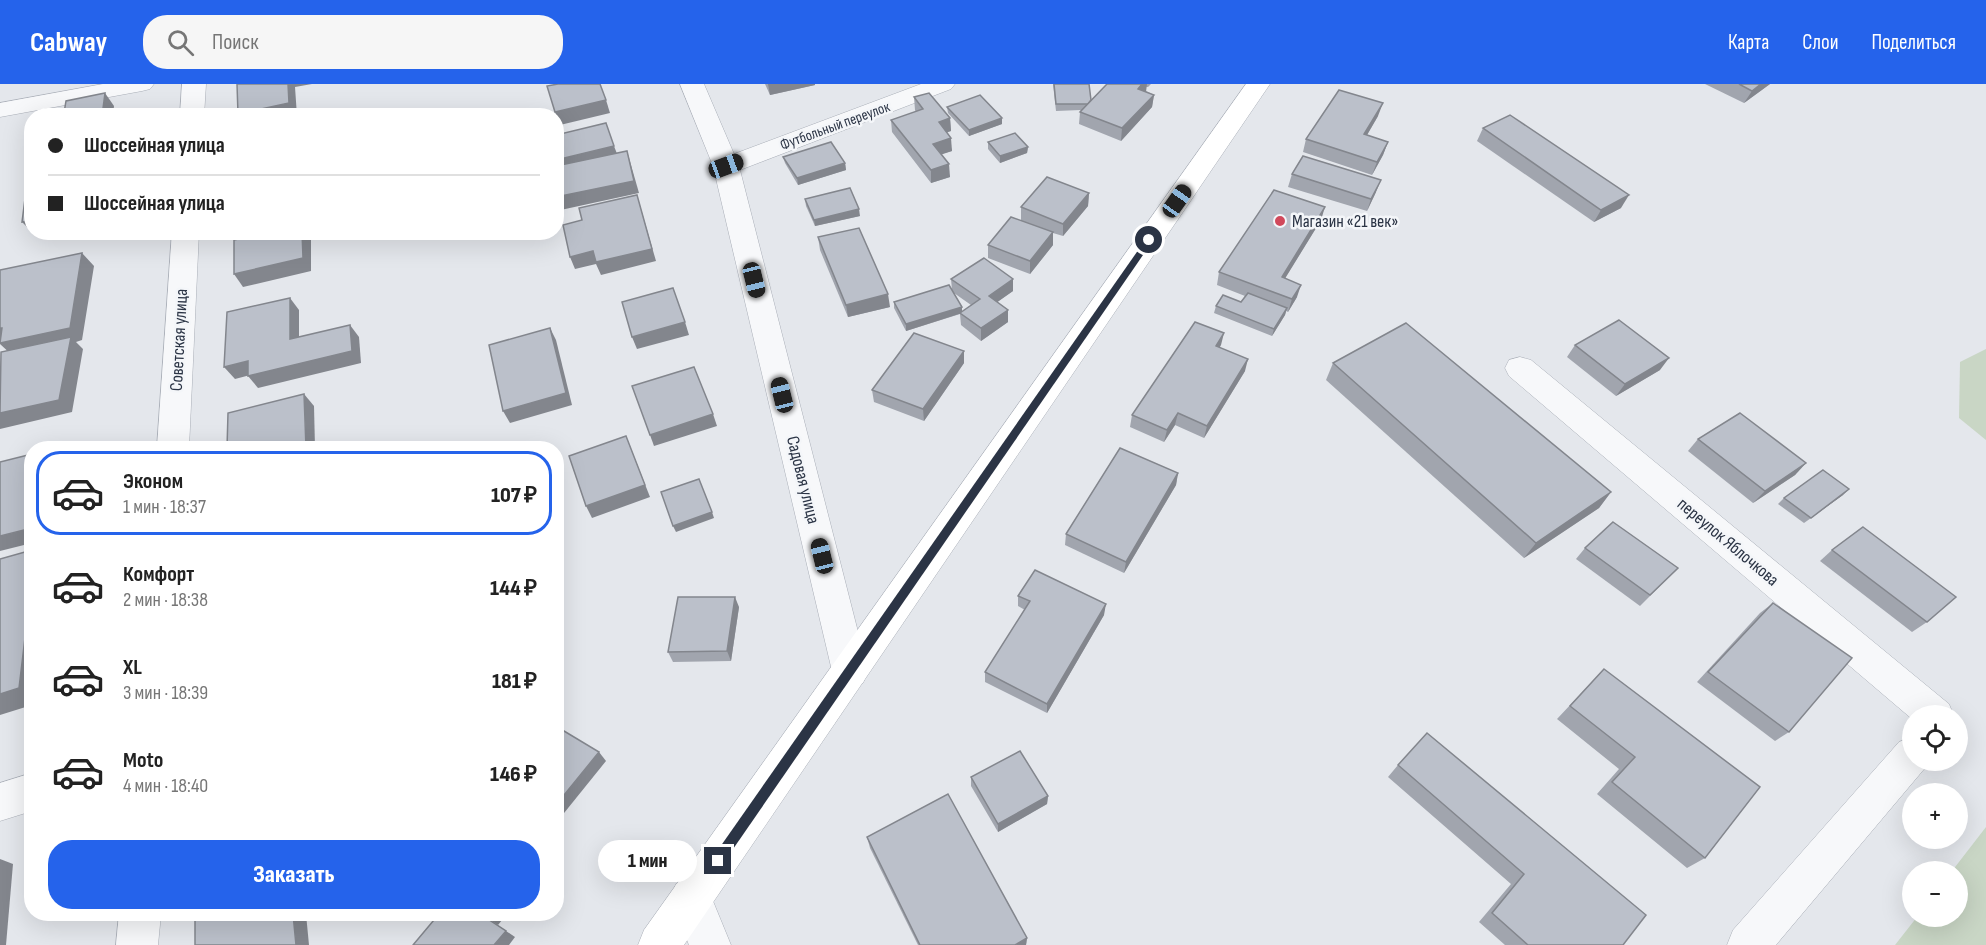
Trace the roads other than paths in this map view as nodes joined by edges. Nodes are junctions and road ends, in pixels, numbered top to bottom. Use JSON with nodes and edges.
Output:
{"nodes":[{"id":1,"x":142,"y":84,"type":"edge"},
{"id":2,"x":194,"y":84,"type":"edge"},
{"id":3,"x":692,"y":84,"type":"edge"},
{"id":4,"x":943,"y":84,"type":"edge"},
{"id":5,"x":1258,"y":84,"type":"edge"},
{"id":6,"x":192,"y":108,"type":"edge"},
{"id":7,"x":0,"y":110,"type":"edge"},
{"id":8,"x":726,"y":166,"type":"junction"},
{"id":9,"x":186,"y":240,"type":"edge"},
{"id":10,"x":1520,"y":368,"type":"dead end"},
{"id":11,"x":173,"y":441,"type":"edge"},
{"id":12,"x":850,"y":671,"type":"junction"},
{"id":13,"x":1923,"y":705,"type":"edge"},
{"id":14,"x":1902,"y":767,"type":"edge"},
{"id":15,"x":24,"y":794,"type":"edge"},
{"id":16,"x":0,"y":802,"type":"edge"},
{"id":17,"x":691,"y":899,"type":"junction"},
{"id":18,"x":139,"y":921,"type":"edge"},
{"id":19,"x":137,"y":945,"type":"edge"},
{"id":20,"x":659,"y":945,"type":"edge"},
{"id":21,"x":710,"y":945,"type":"edge"},
{"id":22,"x":1748,"y":945,"type":"edge"}],
"edges":[{"from":1,"to":7,"type":"street"},
{"from":2,"to":6,"type":"street"},
{"from":3,"to":8,"type":"street","name":"Садовая улица"},
{"from":4,"to":8,"type":"street","name":"Футбольный переулок"},
{"from":5,"to":12,"type":"street"},
{"from":8,"to":12,"type":"street","name":"Садовая улица"},
{"from":9,"to":11,"type":"street","name":"Советская улица"},
{"from":10,"to":13,"type":"street","name":"переулок Яблочкова"},
{"from":12,"to":17,"type":"street"},
{"from":14,"to":22,"type":"street"},
{"from":15,"to":16,"type":"street"},
{"from":17,"to":20,"type":"street"},
{"from":17,"to":21,"type":"street"},
{"from":18,"to":19,"type":"street"}]}
